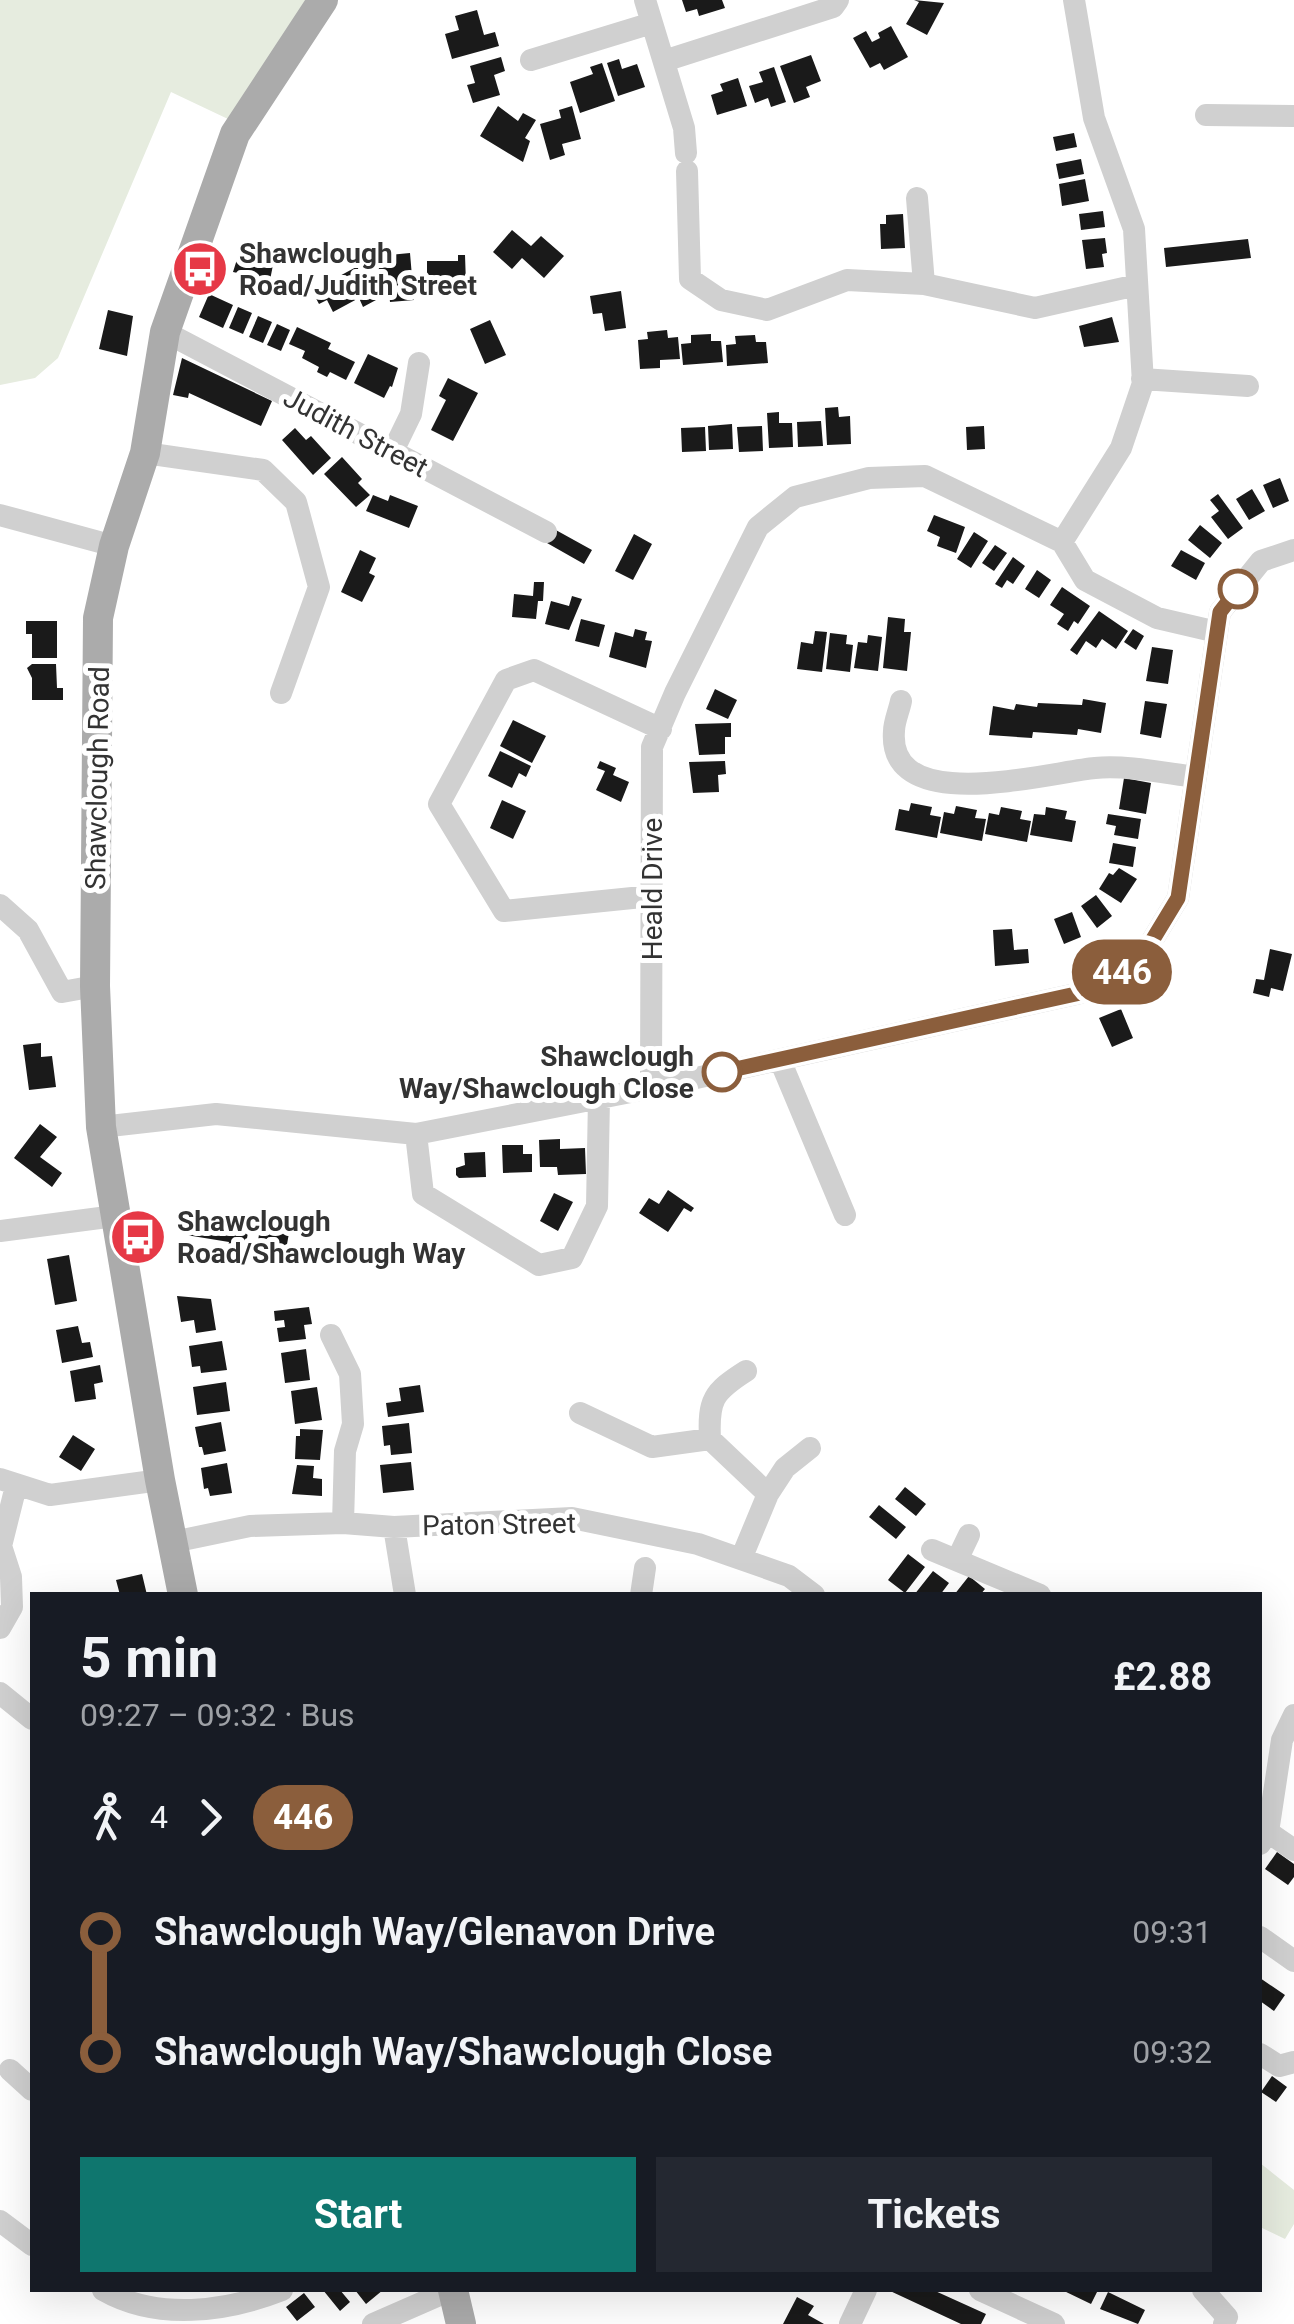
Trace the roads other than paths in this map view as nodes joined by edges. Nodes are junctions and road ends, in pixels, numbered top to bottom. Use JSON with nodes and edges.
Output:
{"nodes":[{"id":1,"x":322,"y":0,"type":"edge"},
{"id":2,"x":645,"y":0,"type":"edge"},
{"id":3,"x":838,"y":0,"type":"edge"},
{"id":4,"x":1074,"y":0,"type":"edge"},
{"id":5,"x":652,"y":23,"type":"junction"},
{"id":6,"x":531,"y":60,"type":"dead end"},
{"id":7,"x":664,"y":61,"type":"junction"},
{"id":8,"x":1206,"y":115,"type":"dead end"},
{"id":9,"x":1294,"y":116,"type":"edge"},
{"id":10,"x":917,"y":198,"type":"dead end"},
{"id":11,"x":924,"y":284,"type":"junction"},
{"id":12,"x":1137,"y":285,"type":"junction"},
{"id":13,"x":166,"y":332,"type":"junction"},
{"id":14,"x":420,"y":363,"type":"dead end"},
{"id":15,"x":1142,"y":379,"type":"junction"},
{"id":16,"x":1248,"y":386,"type":"dead end"},
{"id":17,"x":393,"y":451,"type":"junction"},
{"id":18,"x":145,"y":453,"type":"junction"},
{"id":19,"x":0,"y":515,"type":"edge"},
{"id":20,"x":546,"y":532,"type":"dead end"},
{"id":21,"x":1062,"y":542,"type":"junction"},
{"id":22,"x":114,"y":546,"type":"junction"},
{"id":23,"x":1294,"y":550,"type":"edge"},
{"id":24,"x":1217,"y":632,"type":"junction"},
{"id":25,"x":281,"y":693,"type":"dead end"},
{"id":26,"x":901,"y":701,"type":"dead end"},
{"id":27,"x":661,"y":729,"type":"junction"},
{"id":28,"x":1196,"y":777,"type":"junction"},
{"id":29,"x":652,"y":896,"type":"junction"},
{"id":30,"x":0,"y":905,"type":"edge"},
{"id":31,"x":95,"y":986,"type":"junction"},
{"id":32,"x":780,"y":1060,"type":"junction"},
{"id":33,"x":651,"y":1088,"type":"junction"},
{"id":34,"x":599,"y":1098,"type":"junction"},
{"id":35,"x":101,"y":1127,"type":"junction"},
{"id":36,"x":416,"y":1134,"type":"junction"},
{"id":37,"x":845,"y":1215,"type":"dead end"},
{"id":38,"x":114,"y":1216,"type":"junction"},
{"id":39,"x":0,"y":1232,"type":"edge"},
{"id":40,"x":331,"y":1335,"type":"dead end"},
{"id":41,"x":746,"y":1372,"type":"dead end"},
{"id":42,"x":580,"y":1413,"type":"dead end"},
{"id":43,"x":710,"y":1438,"type":"junction"},
{"id":44,"x":810,"y":1448,"type":"dead end"},
{"id":45,"x":160,"y":1480,"type":"junction"},
{"id":46,"x":8,"y":1483,"type":"edge"},
{"id":47,"x":768,"y":1494,"type":"junction"},
{"id":48,"x":344,"y":1522,"type":"junction"},
{"id":49,"x":394,"y":1527,"type":"junction"},
{"id":50,"x":969,"y":1535,"type":"dead end"},
{"id":51,"x":172,"y":1542,"type":"junction"},
{"id":52,"x":932,"y":1550,"type":"dead end"},
{"id":53,"x":740,"y":1559,"type":"junction"},
{"id":54,"x":957,"y":1560,"type":"junction"},
{"id":55,"x":645,"y":1568,"type":"dead end"},
{"id":56,"x":182,"y":1592,"type":"edge"},
{"id":57,"x":404,"y":1592,"type":"edge"},
{"id":58,"x":642,"y":1592,"type":"edge"},
{"id":59,"x":810,"y":1592,"type":"edge"},
{"id":60,"x":1033,"y":1592,"type":"edge"},
{"id":61,"x":0,"y":1628,"type":"edge"},
{"id":62,"x":0,"y":1693,"type":"edge"},
{"id":63,"x":1294,"y":1715,"type":"edge"},
{"id":64,"x":30,"y":1717,"type":"edge"},
{"id":65,"x":1264,"y":1838,"type":"edge"},
{"id":66,"x":1294,"y":1850,"type":"edge"},
{"id":67,"x":1262,"y":1937,"type":"edge"},
{"id":68,"x":1294,"y":1961,"type":"edge"},
{"id":69,"x":1262,"y":2055,"type":"edge"},
{"id":70,"x":1294,"y":2062,"type":"edge"},
{"id":71,"x":10,"y":2070,"type":"dead end"},
{"id":72,"x":30,"y":2088,"type":"edge"},
{"id":73,"x":0,"y":2222,"type":"edge"},
{"id":74,"x":30,"y":2244,"type":"edge"},
{"id":75,"x":106,"y":2292,"type":"edge"},
{"id":76,"x":277,"y":2292,"type":"edge"},
{"id":77,"x":447,"y":2292,"type":"edge"},
{"id":78,"x":453,"y":2292,"type":"edge"},
{"id":79,"x":865,"y":2292,"type":"edge"},
{"id":80,"x":984,"y":2292,"type":"edge"},
{"id":81,"x":1204,"y":2292,"type":"edge"},
{"id":82,"x":173,"y":2318,"type":"edge"},
{"id":83,"x":1226,"y":2321,"type":"edge"},
{"id":84,"x":374,"y":2324,"type":"edge"},
{"id":85,"x":461,"y":2324,"type":"edge"},
{"id":86,"x":850,"y":2324,"type":"edge"},
{"id":87,"x":1054,"y":2324,"type":"edge"}],
"edges":[{"from":1,"to":13,"type":"main road","name":"Shawclough Road"},
{"from":2,"to":5,"type":"street"},
{"from":3,"to":7,"type":"street"},
{"from":4,"to":12,"type":"street"},
{"from":5,"to":6,"type":"street"},
{"from":5,"to":7,"type":"street"},
{"from":7,"to":11,"type":"street"},
{"from":8,"to":9,"type":"street"},
{"from":10,"to":11,"type":"street"},
{"from":11,"to":12,"type":"street"},
{"from":12,"to":15,"type":"street"},
{"from":13,"to":17,"type":"street","name":"Judith Street"},
{"from":13,"to":18,"type":"main road","name":"Shawclough Road"},
{"from":14,"to":17,"type":"street"},
{"from":15,"to":16,"type":"street"},
{"from":15,"to":21,"type":"street"},
{"from":17,"to":20,"type":"street","name":"Judith Street"},
{"from":18,"to":22,"type":"main road","name":"Shawclough Road"},
{"from":18,"to":25,"type":"street"},
{"from":19,"to":22,"type":"street"},
{"from":21,"to":24,"type":"street"},
{"from":21,"to":27,"type":"street","name":"Heald Drive"},
{"from":22,"to":31,"type":"main road","name":"Shawclough Road"},
{"from":23,"to":24,"type":"street"},
{"from":24,"to":28,"type":"street"},
{"from":26,"to":28,"type":"street"},
{"from":27,"to":29,"type":"street","name":"Heald Drive"},
{"from":27,"to":29,"type":"street"},
{"from":28,"to":32,"type":"street"},
{"from":29,"to":33,"type":"street","name":"Heald Drive"},
{"from":30,"to":31,"type":"street"},
{"from":31,"to":35,"type":"main road","name":"Shawclough Road"},
{"from":32,"to":33,"type":"street"},
{"from":32,"to":37,"type":"street"},
{"from":33,"to":34,"type":"street"},
{"from":34,"to":36,"type":"street"},
{"from":34,"to":36,"type":"street"},
{"from":35,"to":36,"type":"street"},
{"from":35,"to":38,"type":"main road","name":"Shawclough Road"},
{"from":38,"to":39,"type":"street"},
{"from":38,"to":45,"type":"main road","name":"Shawclough Road"},
{"from":40,"to":48,"type":"street"},
{"from":41,"to":43,"type":"street"},
{"from":42,"to":43,"type":"street"},
{"from":43,"to":47,"type":"street"},
{"from":44,"to":47,"type":"street"},
{"from":45,"to":46,"type":"street"},
{"from":45,"to":51,"type":"main road","name":"Shawclough Road"},
{"from":46,"to":61,"type":"street"},
{"from":47,"to":53,"type":"street"},
{"from":48,"to":49,"type":"street","name":"Paton Street"},
{"from":48,"to":51,"type":"street","name":"Paton Street"},
{"from":49,"to":53,"type":"street","name":"Paton Street"},
{"from":49,"to":57,"type":"street"},
{"from":50,"to":54,"type":"street"},
{"from":51,"to":56,"type":"main road","name":"Shawclough Road"},
{"from":52,"to":54,"type":"street"},
{"from":53,"to":59,"type":"street","name":"Paton Street"},
{"from":54,"to":60,"type":"street"},
{"from":55,"to":58,"type":"street"},
{"from":62,"to":64,"type":"street"},
{"from":63,"to":65,"type":"street"},
{"from":65,"to":66,"type":"street"},
{"from":67,"to":68,"type":"street"},
{"from":69,"to":70,"type":"street"},
{"from":71,"to":72,"type":"street"},
{"from":73,"to":74,"type":"street"},
{"from":75,"to":82,"type":"street"},
{"from":76,"to":82,"type":"street"},
{"from":77,"to":84,"type":"street"},
{"from":78,"to":85,"type":"main road"},
{"from":79,"to":86,"type":"street"},
{"from":80,"to":87,"type":"street"},
{"from":81,"to":83,"type":"street"}]}
